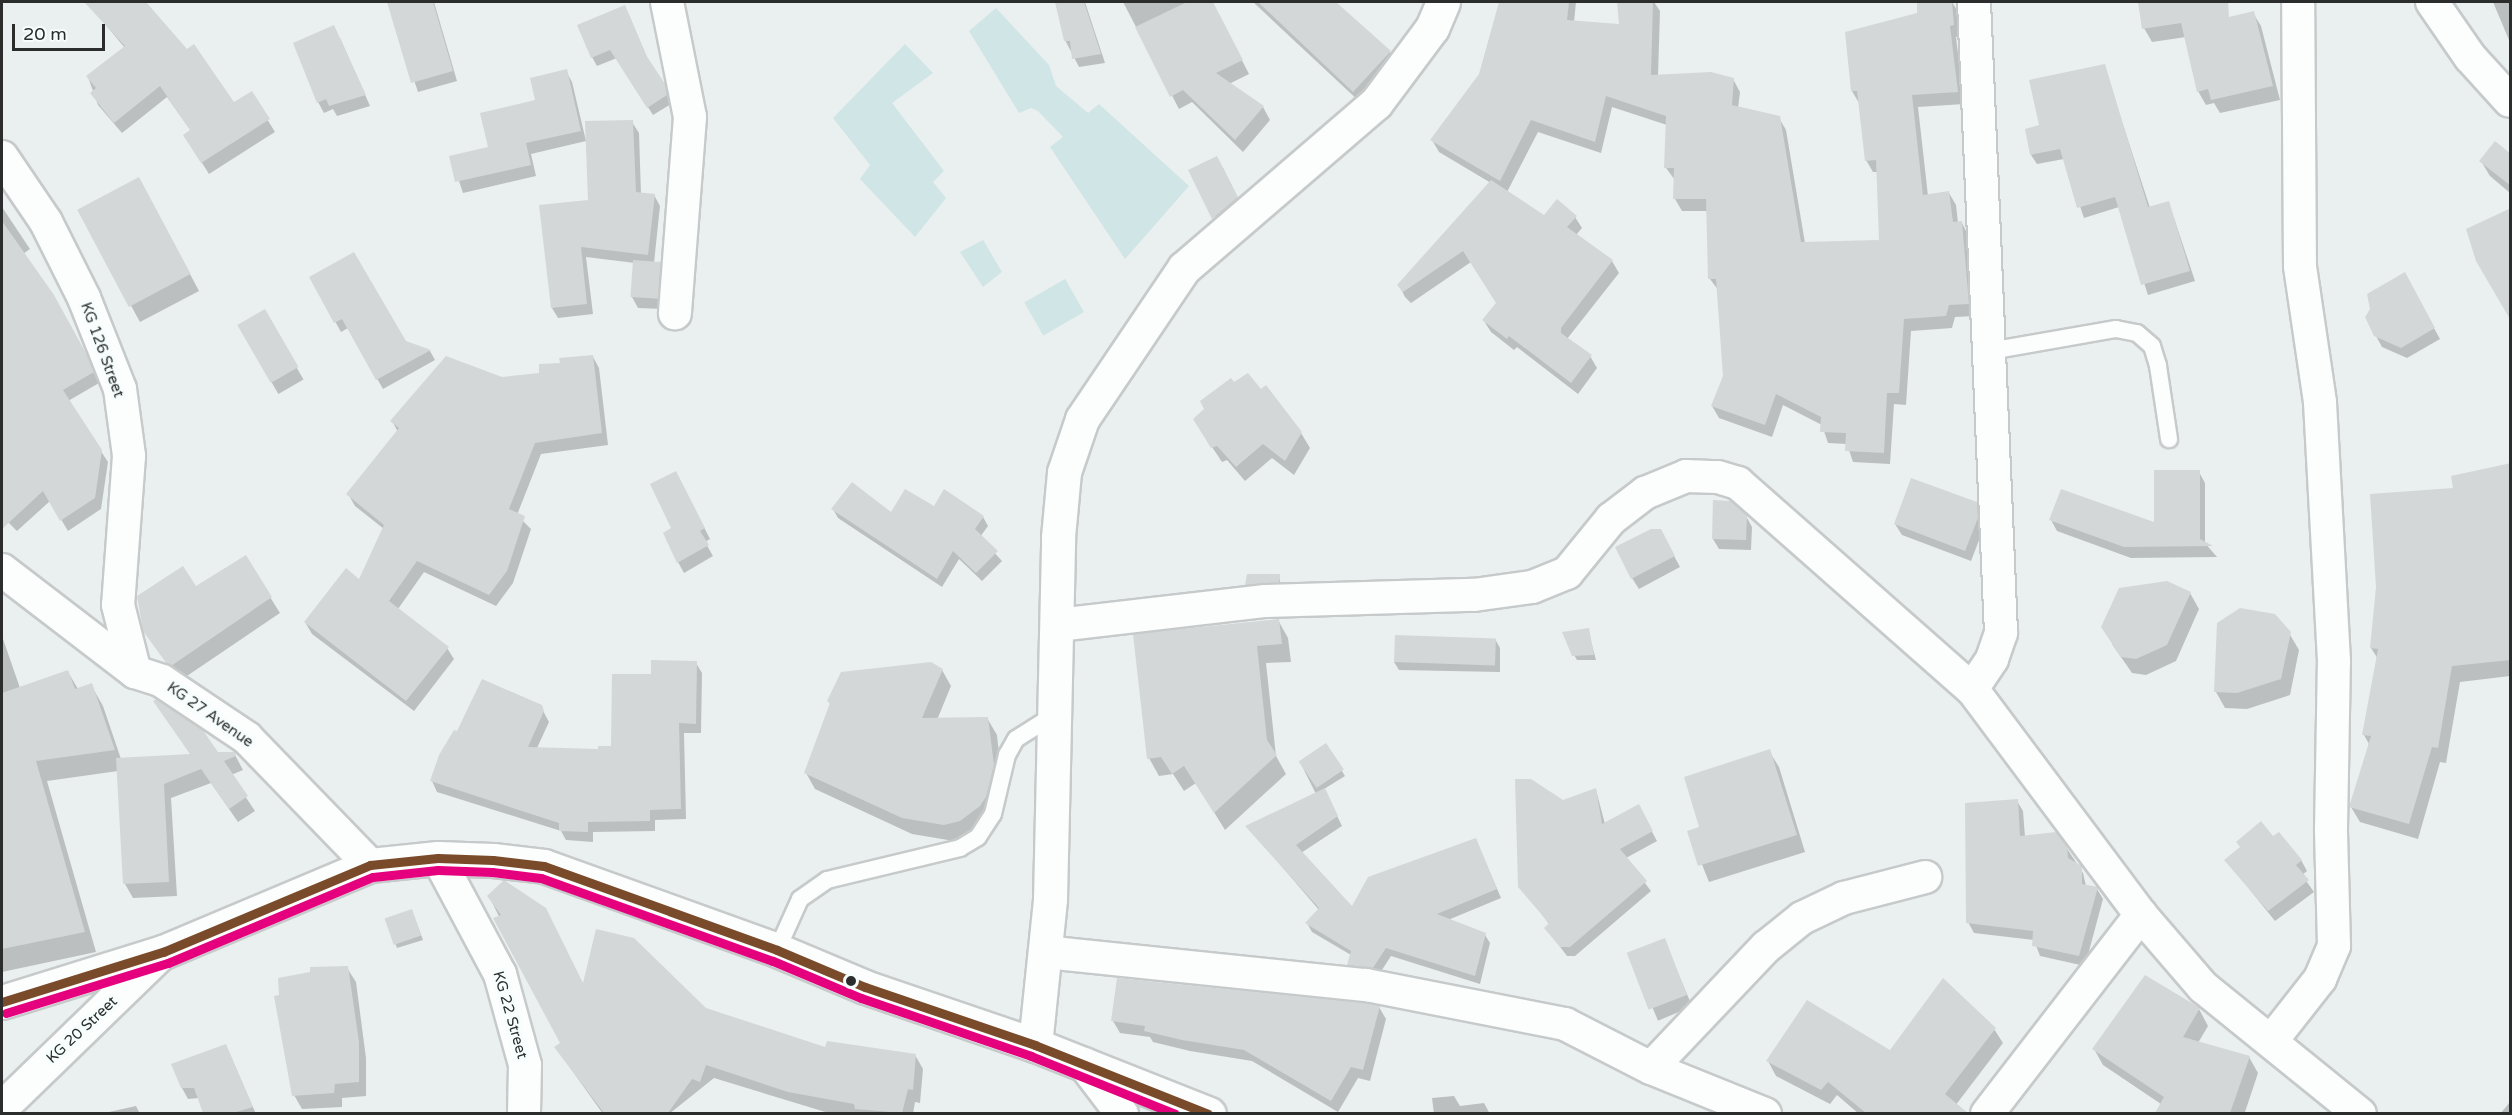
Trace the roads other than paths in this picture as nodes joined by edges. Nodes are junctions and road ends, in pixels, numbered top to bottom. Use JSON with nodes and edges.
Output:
{"nodes":[{"id":1,"x":667,"y":2,"type":"edge"},
{"id":2,"x":1443,"y":2,"type":"edge"},
{"id":3,"x":1974,"y":2,"type":"edge"},
{"id":4,"x":2298,"y":2,"type":"edge"},
{"id":5,"x":2432,"y":2,"type":"edge"},
{"id":6,"x":2511,"y":101,"type":"edge"},
{"id":7,"x":2,"y":156,"type":"edge"},
{"id":8,"x":675,"y":313,"type":"dead end"},
{"id":9,"x":1990,"y":351,"type":"junction"},
{"id":10,"x":2169,"y":439,"type":"dead end"},
{"id":11,"x":2,"y":570,"type":"edge"},
{"id":12,"x":1058,"y":625,"type":"junction"},
{"id":13,"x":135,"y":672,"type":"junction"},
{"id":14,"x":1972,"y":689,"type":"junction"},
{"id":15,"x":1054,"y":715,"type":"junction"},
{"id":16,"x":438,"y":858,"type":"junction"},
{"id":17,"x":370,"y":865,"type":"junction"},
{"id":18,"x":1925,"y":877,"type":"dead end"},
{"id":19,"x":2141,"y":915,"type":"junction"},
{"id":20,"x":777,"y":950,"type":"junction"},
{"id":21,"x":163,"y":952,"type":"junction"},
{"id":22,"x":1045,"y":952,"type":"junction"},
{"id":23,"x":2,"y":1002,"type":"edge"},
{"id":24,"x":2272,"y":1040,"type":"junction"},
{"id":25,"x":1035,"y":1045,"type":"junction"},
{"id":26,"x":1084,"y":1064,"type":"junction"},
{"id":27,"x":1651,"y":1068,"type":"junction"},
{"id":28,"x":2,"y":1108,"type":"edge"},
{"id":29,"x":1759,"y":1112,"type":"edge"},
{"id":30,"x":524,"y":1113,"type":"edge"},
{"id":31,"x":1122,"y":1113,"type":"edge"},
{"id":32,"x":1209,"y":1113,"type":"edge"},
{"id":33,"x":1987,"y":1113,"type":"edge"},
{"id":34,"x":2360,"y":1113,"type":"edge"}],
"edges":[{"from":1,"to":8,"type":"street"},
{"from":2,"to":12,"type":"main road"},
{"from":3,"to":9,"type":"street"},
{"from":4,"to":24,"type":"street"},
{"from":5,"to":6,"type":"street"},
{"from":7,"to":13,"type":"street","name":"KG 126 Street"},
{"from":9,"to":10,"type":"lane"},
{"from":9,"to":14,"type":"street"},
{"from":11,"to":13,"type":"street","name":"KG 27 Avenue"},
{"from":12,"to":14,"type":"street"},
{"from":12,"to":15,"type":"main road"},
{"from":13,"to":17,"type":"street","name":"KG 27 Avenue"},
{"from":14,"to":19,"type":"street"},
{"from":15,"to":20,"type":"lane"},
{"from":15,"to":22,"type":"main road"},
{"from":16,"to":17,"type":"main road"},
{"from":16,"to":20,"type":"main road"},
{"from":16,"to":30,"type":"street","name":"KG 22 Street"},
{"from":17,"to":21,"type":"main road"},
{"from":18,"to":27,"type":"street"},
{"from":19,"to":24,"type":"street"},
{"from":19,"to":33,"type":"street"},
{"from":20,"to":25,"type":"main road"},
{"from":21,"to":23,"type":"main road"},
{"from":21,"to":28,"type":"street","name":"KG 20 Street"},
{"from":22,"to":25,"type":"main road"},
{"from":22,"to":27,"type":"street"},
{"from":24,"to":34,"type":"street"},
{"from":25,"to":26,"type":"main road"},
{"from":26,"to":31,"type":"street"},
{"from":26,"to":32,"type":"main road"},
{"from":27,"to":29,"type":"street"}]}
